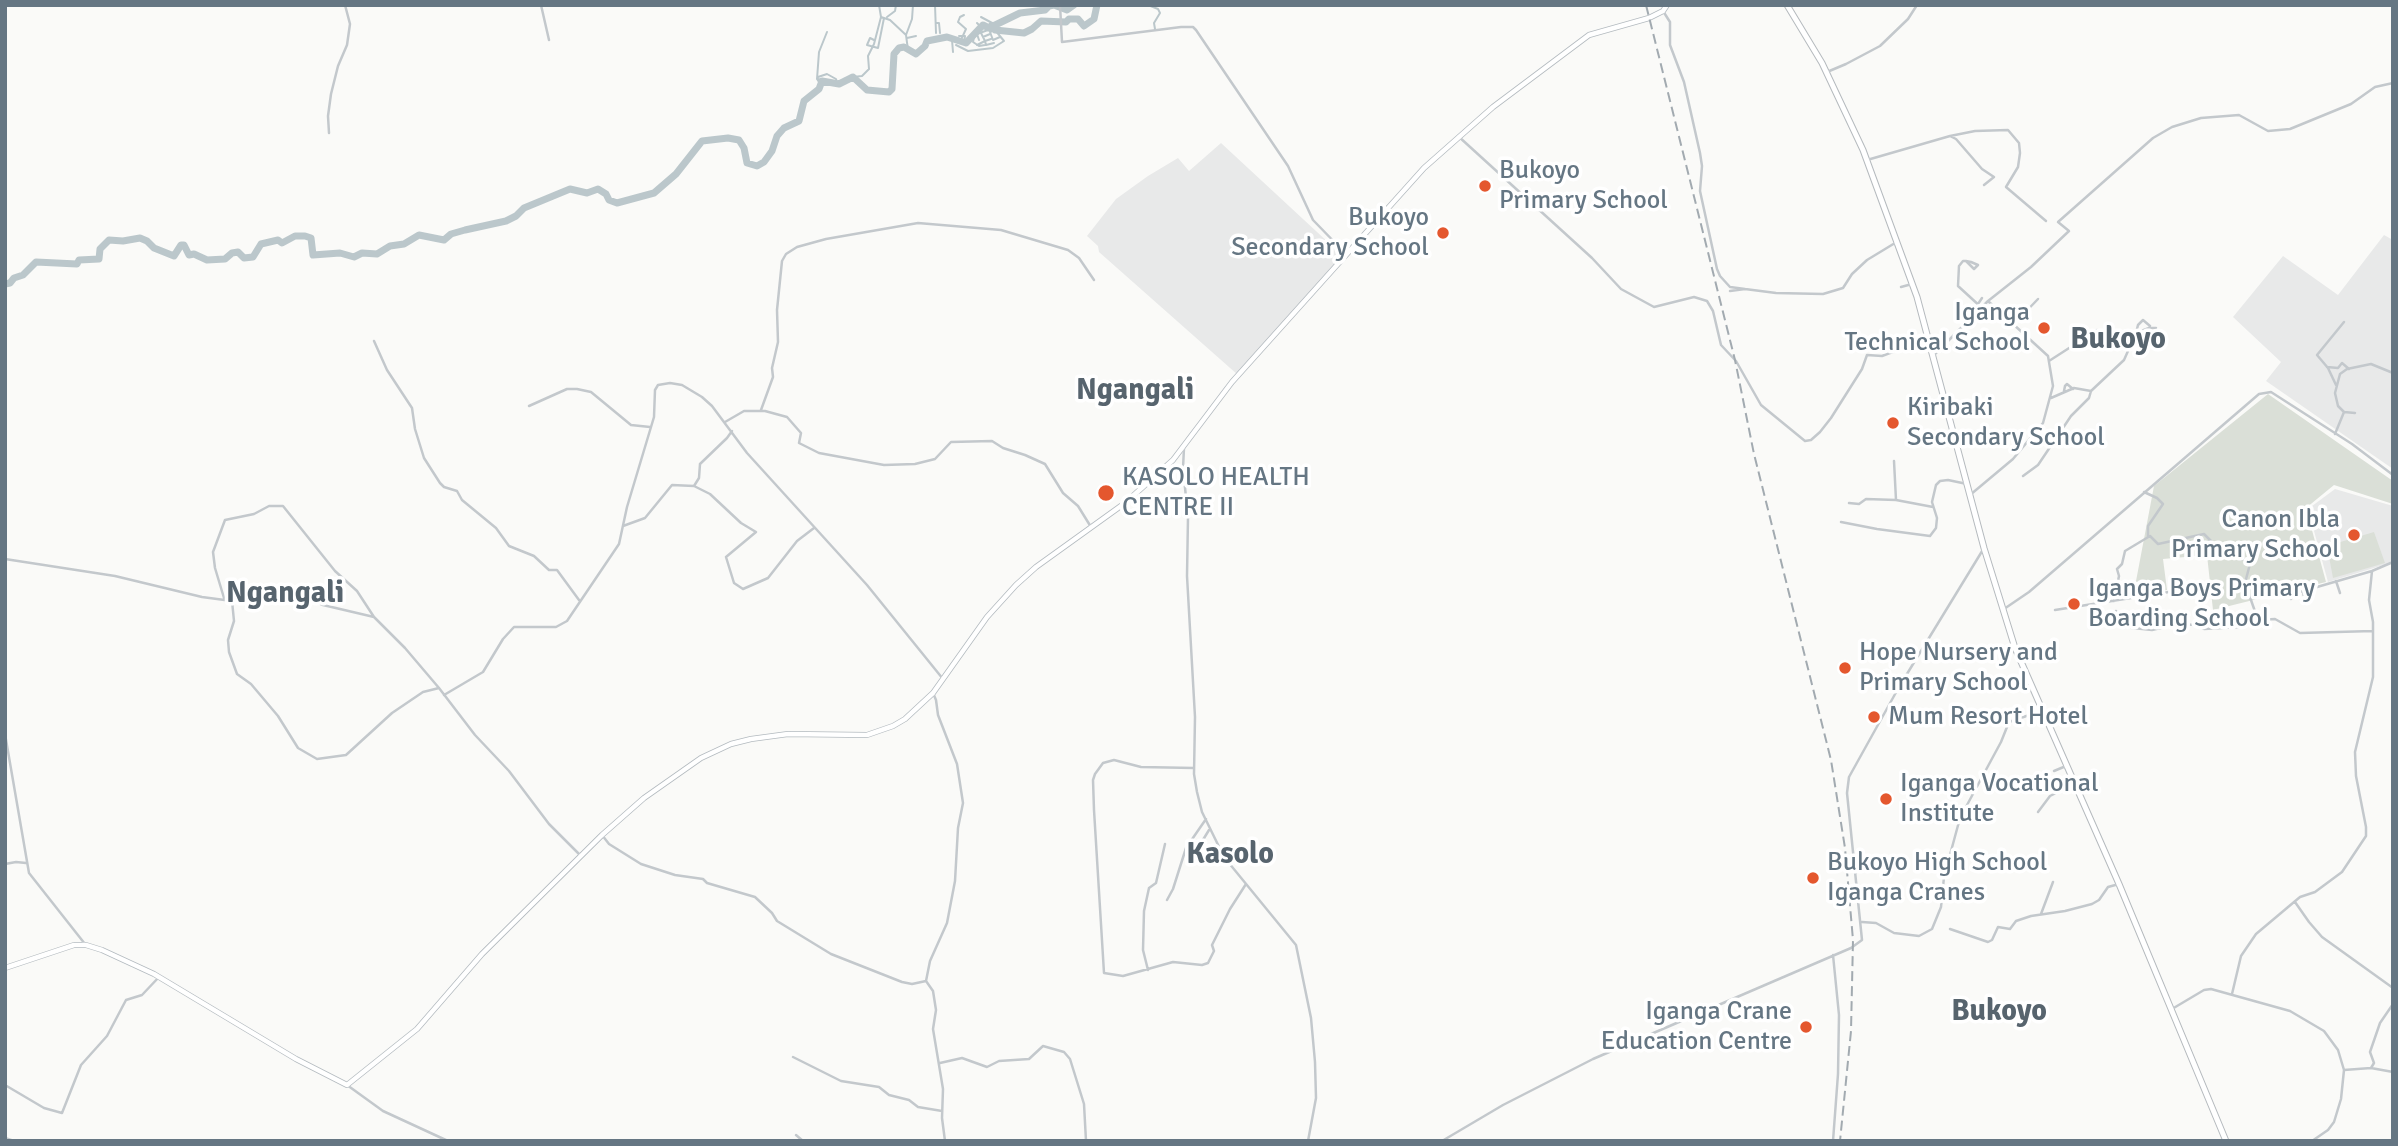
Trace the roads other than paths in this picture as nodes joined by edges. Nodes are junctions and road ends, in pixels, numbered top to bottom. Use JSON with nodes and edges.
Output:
{"nodes":[{"id":1,"x":345,"y":5,"type":"edge"},
{"id":2,"x":541,"y":5,"type":"edge"},
{"id":3,"x":1060,"y":5,"type":"edge"},
{"id":4,"x":1667,"y":5,"type":"edge"},
{"id":5,"x":1787,"y":5,"type":"edge"},
{"id":6,"x":1917,"y":5,"type":"edge"},
{"id":7,"x":1663,"y":11,"type":"junction"},
{"id":8,"x":5,"y":34,"type":"edge"},
{"id":9,"x":548,"y":40,"type":"dead end"},
{"id":10,"x":5,"y":44,"type":"edge"},
{"id":11,"x":1827,"y":72,"type":"junction"},
{"id":12,"x":2393,"y":83,"type":"edge"},
{"id":13,"x":329,"y":133,"type":"dead end"},
{"id":14,"x":1458,"y":136,"type":"junction"},
{"id":15,"x":1950,"y":136,"type":"junction"},
{"id":16,"x":1867,"y":160,"type":"junction"},
{"id":17,"x":1984,"y":186,"type":"dead end"},
{"id":18,"x":2046,"y":221,"type":"dead end"},
{"id":19,"x":1898,"y":241,"type":"junction"},
{"id":20,"x":1346,"y":254,"type":"junction"},
{"id":21,"x":1966,"y":261,"type":"dead end"},
{"id":22,"x":1094,"y":280,"type":"dead end"},
{"id":23,"x":1912,"y":284,"type":"junction"},
{"id":24,"x":1901,"y":287,"type":"dead end"},
{"id":25,"x":1745,"y":289,"type":"junction"},
{"id":26,"x":1730,"y":291,"type":"dead end"},
{"id":27,"x":1982,"y":298,"type":"dead end"},
{"id":28,"x":2038,"y":299,"type":"dead end"},
{"id":29,"x":1988,"y":301,"type":"junction"},
{"id":30,"x":1978,"y":304,"type":"junction"},
{"id":31,"x":1982,"y":308,"type":"junction"},
{"id":32,"x":2344,"y":322,"type":"dead end"},
{"id":33,"x":2014,"y":324,"type":"junction"},
{"id":34,"x":2151,"y":328,"type":"junction"},
{"id":35,"x":2156,"y":328,"type":"dead end"},
{"id":36,"x":2136,"y":333,"type":"junction"},
{"id":37,"x":1928,"y":339,"type":"junction"},
{"id":38,"x":374,"y":341,"type":"dead end"},
{"id":39,"x":2131,"y":342,"type":"junction"},
{"id":40,"x":1933,"y":356,"type":"junction"},
{"id":41,"x":2049,"y":361,"type":"junction"},
{"id":42,"x":2327,"y":367,"type":"junction"},
{"id":43,"x":2349,"y":369,"type":"junction"},
{"id":44,"x":2393,"y":373,"type":"edge"},
{"id":45,"x":2336,"y":386,"type":"junction"},
{"id":46,"x":2091,"y":391,"type":"junction"},
{"id":47,"x":2051,"y":398,"type":"junction"},
{"id":48,"x":529,"y":406,"type":"dead end"},
{"id":49,"x":761,"y":410,"type":"junction"},
{"id":50,"x":2344,"y":412,"type":"junction"},
{"id":51,"x":2355,"y":413,"type":"dead end"},
{"id":52,"x":725,"y":422,"type":"junction"},
{"id":53,"x":650,"y":427,"type":"junction"},
{"id":54,"x":732,"y":431,"type":"junction"},
{"id":55,"x":2335,"y":434,"type":"junction"},
{"id":56,"x":1184,"y":444,"type":"junction"},
{"id":57,"x":1894,"y":461,"type":"dead end"},
{"id":58,"x":2393,"y":475,"type":"edge"},
{"id":59,"x":2023,"y":476,"type":"dead end"},
{"id":60,"x":1967,"y":484,"type":"junction"},
{"id":61,"x":694,"y":486,"type":"junction"},
{"id":62,"x":2144,"y":492,"type":"junction"},
{"id":63,"x":1970,"y":495,"type":"junction"},
{"id":64,"x":1896,"y":500,"type":"junction"},
{"id":65,"x":1849,"y":503,"type":"dead end"},
{"id":66,"x":1933,"y":507,"type":"junction"},
{"id":67,"x":1840,"y":522,"type":"dead end"},
{"id":68,"x":623,"y":526,"type":"junction"},
{"id":69,"x":1091,"y":527,"type":"junction"},
{"id":70,"x":814,"y":528,"type":"junction"},
{"id":71,"x":2148,"y":537,"type":"junction"},
{"id":72,"x":1984,"y":548,"type":"junction"},
{"id":73,"x":5,"y":559,"type":"edge"},
{"id":74,"x":2393,"y":562,"type":"edge"},
{"id":75,"x":2372,"y":571,"type":"junction"},
{"id":76,"x":2336,"y":580,"type":"junction"},
{"id":77,"x":2179,"y":584,"type":"dead end"},
{"id":78,"x":2303,"y":591,"type":"junction"},
{"id":79,"x":2340,"y":593,"type":"dead end"},
{"id":80,"x":224,"y":598,"type":"junction"},
{"id":81,"x":2291,"y":599,"type":"dead end"},
{"id":82,"x":579,"y":600,"type":"junction"},
{"id":83,"x":232,"y":601,"type":"junction"},
{"id":84,"x":2114,"y":601,"type":"junction"},
{"id":85,"x":2305,"y":604,"type":"dead end"},
{"id":86,"x":2054,"y":610,"type":"dead end"},
{"id":87,"x":2002,"y":611,"type":"junction"},
{"id":88,"x":2116,"y":611,"type":"dead end"},
{"id":89,"x":374,"y":617,"type":"junction"},
{"id":90,"x":2256,"y":617,"type":"junction"},
{"id":91,"x":2373,"y":631,"type":"junction"},
{"id":92,"x":943,"y":679,"type":"junction"},
{"id":93,"x":439,"y":688,"type":"junction"},
{"id":94,"x":933,"y":693,"type":"junction"},
{"id":95,"x":444,"y":695,"type":"junction"},
{"id":96,"x":2041,"y":711,"type":"junction"},
{"id":97,"x":5,"y":734,"type":"edge"},
{"id":98,"x":2066,"y":766,"type":"junction"},
{"id":99,"x":1194,"y":768,"type":"junction"},
{"id":100,"x":2054,"y":771,"type":"dead end"},
{"id":101,"x":2074,"y":784,"type":"junction"},
{"id":102,"x":2038,"y":812,"type":"dead end"},
{"id":103,"x":1206,"y":819,"type":"junction"},
{"id":104,"x":1210,"y":828,"type":"junction"},
{"id":105,"x":602,"y":835,"type":"junction"},
{"id":106,"x":1165,"y":844,"type":"dead end"},
{"id":107,"x":581,"y":856,"type":"junction"},
{"id":108,"x":1199,"y":860,"type":"dead end"},
{"id":109,"x":5,"y":863,"type":"edge"},
{"id":110,"x":26,"y":863,"type":"junction"},
{"id":111,"x":2053,"y":882,"type":"dead end"},
{"id":112,"x":1246,"y":884,"type":"junction"},
{"id":113,"x":2119,"y":884,"type":"junction"},
{"id":114,"x":1167,"y":900,"type":"dead end"},
{"id":115,"x":2295,"y":902,"type":"junction"},
{"id":116,"x":2041,"y":914,"type":"junction"},
{"id":117,"x":1861,"y":922,"type":"junction"},
{"id":118,"x":1950,"y":929,"type":"dead end"},
{"id":119,"x":86,"y":945,"type":"junction"},
{"id":120,"x":1832,"y":955,"type":"junction"},
{"id":121,"x":5,"y":968,"type":"edge"},
{"id":122,"x":1148,"y":970,"type":"junction"},
{"id":123,"x":159,"y":977,"type":"junction"},
{"id":124,"x":926,"y":981,"type":"junction"},
{"id":125,"x":2393,"y":988,"type":"edge"},
{"id":126,"x":2232,"y":993,"type":"junction"},
{"id":127,"x":2393,"y":1004,"type":"edge"},
{"id":128,"x":2172,"y":1009,"type":"junction"},
{"id":129,"x":793,"y":1057,"type":"dead end"},
{"id":130,"x":939,"y":1063,"type":"junction"},
{"id":131,"x":2371,"y":1068,"type":"junction"},
{"id":132,"x":2344,"y":1070,"type":"junction"},
{"id":133,"x":2393,"y":1072,"type":"edge"},
{"id":134,"x":347,"y":1085,"type":"junction"},
{"id":135,"x":5,"y":1086,"type":"edge"},
{"id":136,"x":942,"y":1111,"type":"junction"},
{"id":137,"x":796,"y":1135,"type":"dead end"},
{"id":138,"x":5,"y":1139,"type":"edge"},
{"id":139,"x":14,"y":1141,"type":"edge"},
{"id":140,"x":449,"y":1141,"type":"edge"},
{"id":141,"x":803,"y":1141,"type":"edge"},
{"id":142,"x":945,"y":1141,"type":"edge"},
{"id":143,"x":1086,"y":1141,"type":"edge"},
{"id":144,"x":1308,"y":1141,"type":"edge"},
{"id":145,"x":1442,"y":1141,"type":"edge"},
{"id":146,"x":1833,"y":1141,"type":"edge"},
{"id":147,"x":2226,"y":1141,"type":"edge"},
{"id":148,"x":2312,"y":1141,"type":"edge"}],
"edges":[{"from":1,"to":13,"type":"street"},
{"from":2,"to":9,"type":"street"},
{"from":3,"to":20,"type":"street"},
{"from":4,"to":7,"type":"main road"},
{"from":5,"to":11,"type":"main road"},
{"from":6,"to":11,"type":"street"},
{"from":7,"to":14,"type":"main road"},
{"from":7,"to":25,"type":"street"},
{"from":8,"to":10,"type":"street"},
{"from":11,"to":16,"type":"main road"},
{"from":12,"to":29,"type":"street"},
{"from":14,"to":20,"type":"main road"},
{"from":14,"to":37,"type":"street"},
{"from":15,"to":16,"type":"street"},
{"from":15,"to":17,"type":"street"},
{"from":15,"to":18,"type":"street"},
{"from":16,"to":19,"type":"main road"},
{"from":19,"to":23,"type":"main road"},
{"from":19,"to":25,"type":"street"},
{"from":20,"to":56,"type":"main road"},
{"from":21,"to":30,"type":"street"},
{"from":22,"to":49,"type":"street"},
{"from":23,"to":24,"type":"street"},
{"from":23,"to":37,"type":"main road"},
{"from":25,"to":26,"type":"street"},
{"from":27,"to":30,"type":"street"},
{"from":28,"to":33,"type":"street"},
{"from":29,"to":31,"type":"street"},
{"from":29,"to":33,"type":"street"},
{"from":30,"to":31,"type":"street"},
{"from":31,"to":40,"type":"street"},
{"from":32,"to":42,"type":"street"},
{"from":33,"to":41,"type":"street"},
{"from":34,"to":35,"type":"street"},
{"from":34,"to":36,"type":"street"},
{"from":34,"to":36,"type":"street"},
{"from":36,"to":39,"type":"street"},
{"from":37,"to":40,"type":"main road"},
{"from":38,"to":82,"type":"street"},
{"from":39,"to":41,"type":"street"},
{"from":39,"to":46,"type":"street"},
{"from":40,"to":60,"type":"main road"},
{"from":41,"to":47,"type":"street"},
{"from":42,"to":43,"type":"street"},
{"from":42,"to":45,"type":"street"},
{"from":43,"to":44,"type":"street"},
{"from":43,"to":45,"type":"street"},
{"from":45,"to":50,"type":"street"},
{"from":46,"to":47,"type":"street"},
{"from":46,"to":59,"type":"street"},
{"from":47,"to":63,"type":"street"},
{"from":48,"to":53,"type":"street"},
{"from":49,"to":52,"type":"street"},
{"from":49,"to":69,"type":"street"},
{"from":50,"to":51,"type":"street"},
{"from":50,"to":55,"type":"street"},
{"from":52,"to":53,"type":"street"},
{"from":52,"to":54,"type":"street"},
{"from":53,"to":68,"type":"street"},
{"from":54,"to":61,"type":"street"},
{"from":54,"to":70,"type":"street"},
{"from":55,"to":58,"type":"street"},
{"from":55,"to":62,"type":"street"},
{"from":56,"to":69,"type":"main road"},
{"from":56,"to":99,"type":"street"},
{"from":57,"to":64,"type":"street"},
{"from":60,"to":63,"type":"main road"},
{"from":60,"to":66,"type":"street"},
{"from":61,"to":68,"type":"street"},
{"from":61,"to":70,"type":"street"},
{"from":62,"to":71,"type":"street"},
{"from":62,"to":87,"type":"street"},
{"from":63,"to":72,"type":"main road"},
{"from":64,"to":65,"type":"street"},
{"from":64,"to":66,"type":"street"},
{"from":66,"to":67,"type":"street"},
{"from":68,"to":82,"type":"street"},
{"from":69,"to":92,"type":"main road"},
{"from":70,"to":92,"type":"street"},
{"from":71,"to":84,"type":"street"},
{"from":71,"to":90,"type":"street"},
{"from":72,"to":87,"type":"main road"},
{"from":72,"to":117,"type":"street"},
{"from":73,"to":80,"type":"street"},
{"from":74,"to":75,"type":"street"},
{"from":75,"to":76,"type":"street"},
{"from":75,"to":91,"type":"street"},
{"from":76,"to":78,"type":"street"},
{"from":76,"to":79,"type":"street"},
{"from":77,"to":84,"type":"street"},
{"from":78,"to":81,"type":"street"},
{"from":78,"to":85,"type":"street"},
{"from":80,"to":83,"type":"street"},
{"from":80,"to":89,"type":"street"},
{"from":82,"to":95,"type":"street"},
{"from":83,"to":89,"type":"street"},
{"from":83,"to":93,"type":"street"},
{"from":84,"to":86,"type":"street"},
{"from":87,"to":96,"type":"main road"},
{"from":88,"to":90,"type":"street"},
{"from":89,"to":93,"type":"street"},
{"from":90,"to":91,"type":"street"},
{"from":91,"to":115,"type":"street"},
{"from":92,"to":94,"type":"main road"},
{"from":93,"to":95,"type":"street"},
{"from":94,"to":105,"type":"main road"},
{"from":94,"to":124,"type":"street"},
{"from":95,"to":107,"type":"street"},
{"from":96,"to":98,"type":"main road"},
{"from":96,"to":117,"type":"street"},
{"from":97,"to":110,"type":"street"},
{"from":98,"to":100,"type":"street"},
{"from":98,"to":101,"type":"main road"},
{"from":99,"to":103,"type":"street"},
{"from":99,"to":122,"type":"street"},
{"from":101,"to":102,"type":"street"},
{"from":101,"to":113,"type":"main road"},
{"from":103,"to":104,"type":"street"},
{"from":103,"to":114,"type":"street"},
{"from":104,"to":108,"type":"street"},
{"from":104,"to":112,"type":"street"},
{"from":105,"to":107,"type":"main road"},
{"from":105,"to":124,"type":"street"},
{"from":106,"to":122,"type":"street"},
{"from":107,"to":134,"type":"main road"},
{"from":109,"to":110,"type":"street"},
{"from":110,"to":119,"type":"street"},
{"from":111,"to":116,"type":"street"},
{"from":112,"to":122,"type":"street"},
{"from":112,"to":144,"type":"street"},
{"from":113,"to":116,"type":"street"},
{"from":113,"to":128,"type":"main road"},
{"from":115,"to":125,"type":"street"},
{"from":115,"to":126,"type":"street"},
{"from":116,"to":118,"type":"street"},
{"from":117,"to":120,"type":"street"},
{"from":119,"to":121,"type":"main road"},
{"from":119,"to":123,"type":"main road"},
{"from":120,"to":145,"type":"street"},
{"from":120,"to":146,"type":"street"},
{"from":123,"to":134,"type":"main road"},
{"from":123,"to":135,"type":"street"},
{"from":124,"to":130,"type":"street"},
{"from":126,"to":128,"type":"street"},
{"from":126,"to":132,"type":"street"},
{"from":127,"to":131,"type":"street"},
{"from":128,"to":147,"type":"main road"},
{"from":129,"to":136,"type":"street"},
{"from":130,"to":136,"type":"street"},
{"from":130,"to":143,"type":"street"},
{"from":131,"to":132,"type":"street"},
{"from":131,"to":133,"type":"street"},
{"from":132,"to":148,"type":"street"},
{"from":134,"to":140,"type":"street"},
{"from":136,"to":142,"type":"street"},
{"from":137,"to":141,"type":"street"},
{"from":138,"to":139,"type":"street"}]}
